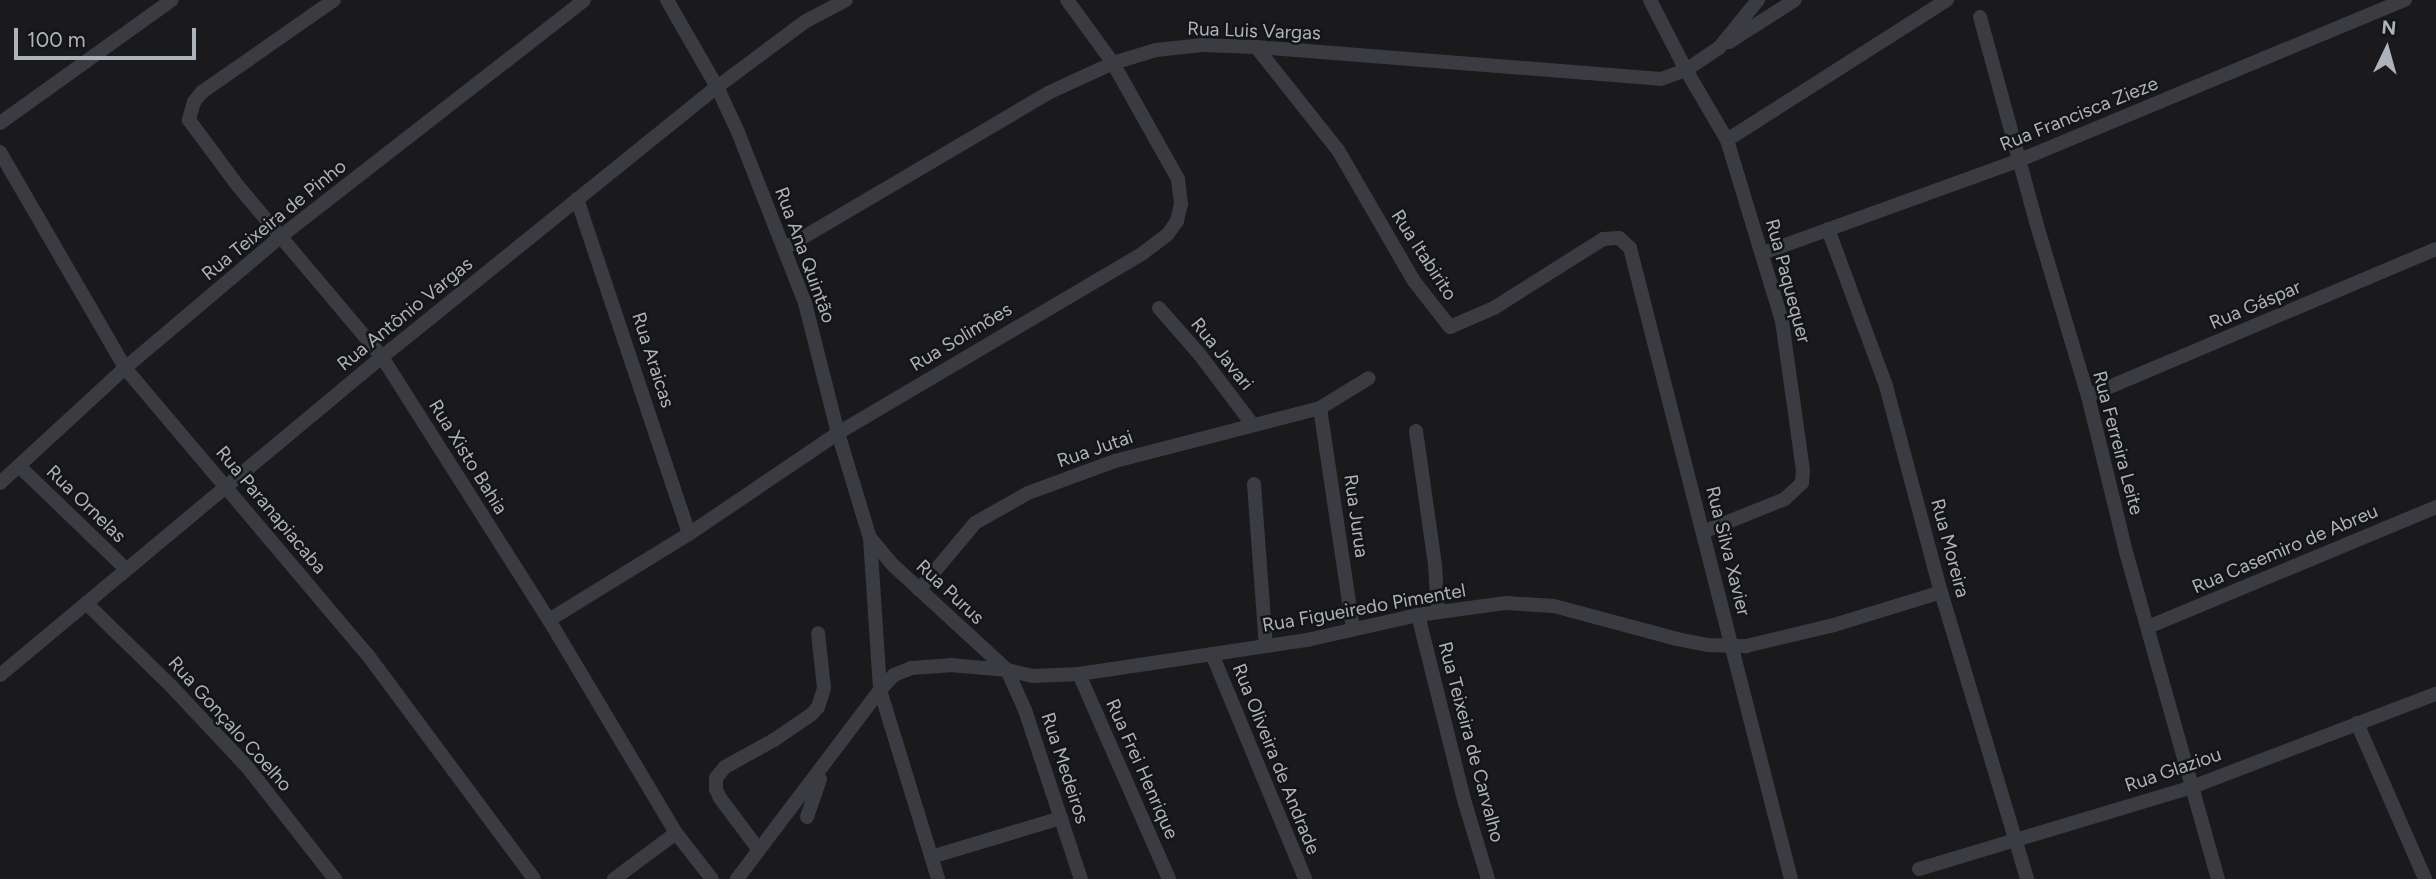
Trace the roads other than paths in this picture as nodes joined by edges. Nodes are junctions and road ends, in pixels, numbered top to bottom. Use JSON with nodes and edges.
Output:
{"nodes":[{"id":1,"x":172,"y":0,"type":"edge"},
{"id":2,"x":334,"y":0,"type":"edge"},
{"id":3,"x":584,"y":0,"type":"edge"},
{"id":4,"x":846,"y":0,"type":"edge"},
{"id":5,"x":1067,"y":0,"type":"edge"},
{"id":6,"x":1650,"y":0,"type":"edge"},
{"id":7,"x":1758,"y":0,"type":"edge"},
{"id":8,"x":1796,"y":0,"type":"edge"},
{"id":9,"x":1947,"y":0,"type":"edge"},
{"id":10,"x":2405,"y":0,"type":"edge"},
{"id":11,"x":671,"y":1,"type":"edge"},
{"id":12,"x":1980,"y":17,"type":"dead end"},
{"id":13,"x":1256,"y":47,"type":"junction"},
{"id":14,"x":1719,"y":48,"type":"junction"},
{"id":15,"x":1113,"y":63,"type":"junction"},
{"id":16,"x":1686,"y":70,"type":"junction"},
{"id":17,"x":717,"y":87,"type":"junction"},
{"id":18,"x":0,"y":123,"type":"edge"},
{"id":19,"x":1727,"y":140,"type":"junction"},
{"id":20,"x":0,"y":152,"type":"edge"},
{"id":21,"x":2020,"y":160,"type":"junction"},
{"id":22,"x":577,"y":199,"type":"junction"},
{"id":23,"x":1828,"y":229,"type":"junction"},
{"id":24,"x":280,"y":237,"type":"junction"},
{"id":25,"x":1619,"y":238,"type":"joint"},
{"id":26,"x":785,"y":247,"type":"junction"},
{"id":27,"x":2436,"y":249,"type":"edge"},
{"id":28,"x":1763,"y":253,"type":"junction"},
{"id":29,"x":1159,"y":308,"type":"dead end"},
{"id":30,"x":382,"y":357,"type":"junction"},
{"id":31,"x":125,"y":368,"type":"junction"},
{"id":32,"x":1369,"y":378,"type":"dead end"},
{"id":33,"x":2088,"y":396,"type":"junction"},
{"id":34,"x":1320,"y":408,"type":"junction"},
{"id":35,"x":1253,"y":425,"type":"junction"},
{"id":36,"x":1416,"y":431,"type":"dead end"},
{"id":37,"x":838,"y":433,"type":"junction"},
{"id":38,"x":20,"y":467,"type":"junction"},
{"id":39,"x":0,"y":483,"type":"edge"},
{"id":40,"x":1254,"y":484,"type":"dead end"},
{"id":41,"x":226,"y":486,"type":"junction"},
{"id":42,"x":2436,"y":507,"type":"edge"},
{"id":43,"x":1703,"y":532,"type":"junction"},
{"id":44,"x":689,"y":534,"type":"junction"},
{"id":45,"x":870,"y":538,"type":"junction"},
{"id":46,"x":126,"y":569,"type":"junction"},
{"id":47,"x":919,"y":590,"type":"junction"},
{"id":48,"x":1941,"y":592,"type":"junction"},
{"id":49,"x":86,"y":603,"type":"junction"},
{"id":50,"x":1438,"y":612,"type":"junction"},
{"id":51,"x":1418,"y":615,"type":"junction"},
{"id":52,"x":549,"y":620,"type":"junction"},
{"id":53,"x":2148,"y":627,"type":"junction"},
{"id":54,"x":1353,"y":631,"type":"junction"},
{"id":55,"x":818,"y":633,"type":"dead end"},
{"id":56,"x":1266,"y":646,"type":"junction"},
{"id":57,"x":1732,"y":647,"type":"junction"},
{"id":58,"x":1212,"y":654,"type":"junction"},
{"id":59,"x":1007,"y":670,"type":"junction"},
{"id":60,"x":1079,"y":674,"type":"junction"},
{"id":61,"x":0,"y":675,"type":"edge"},
{"id":62,"x":880,"y":690,"type":"junction"},
{"id":63,"x":2436,"y":694,"type":"edge"},
{"id":64,"x":2357,"y":723,"type":"junction"},
{"id":65,"x":827,"y":761,"type":"junction"},
{"id":66,"x":2192,"y":787,"type":"junction"},
{"id":67,"x":807,"y":817,"type":"dead end"},
{"id":68,"x":1061,"y":818,"type":"junction"},
{"id":69,"x":676,"y":833,"type":"junction"},
{"id":70,"x":2016,"y":840,"type":"junction"},
{"id":71,"x":759,"y":850,"type":"junction"},
{"id":72,"x":931,"y":857,"type":"junction"},
{"id":73,"x":1919,"y":869,"type":"dead end"},
{"id":74,"x":335,"y":879,"type":"edge"},
{"id":75,"x":534,"y":879,"type":"edge"},
{"id":76,"x":614,"y":879,"type":"edge"},
{"id":77,"x":712,"y":879,"type":"edge"},
{"id":78,"x":737,"y":879,"type":"edge"},
{"id":79,"x":938,"y":879,"type":"edge"},
{"id":80,"x":1081,"y":879,"type":"edge"},
{"id":81,"x":1169,"y":879,"type":"edge"},
{"id":82,"x":1305,"y":879,"type":"edge"},
{"id":83,"x":1488,"y":879,"type":"edge"},
{"id":84,"x":1791,"y":879,"type":"edge"},
{"id":85,"x":2027,"y":879,"type":"edge"},
{"id":86,"x":2218,"y":879,"type":"edge"},
{"id":87,"x":2425,"y":879,"type":"edge"}],
"edges":[{"from":1,"to":18,"type":"street"},
{"from":2,"to":24,"type":"street","name":"Rua Xisto Bahia"},
{"from":3,"to":24,"type":"street","name":"Rua Teixeira de Pinho"},
{"from":4,"to":17,"type":"street","name":"Rua Antônio Vargas"},
{"from":5,"to":15,"type":"street","name":"Rua Solimões"},
{"from":6,"to":16,"type":"street","name":"Rua Paquequer"},
{"from":7,"to":14,"type":"street"},
{"from":8,"to":14,"type":"street","name":"Rua Luis Vargas"},
{"from":9,"to":19,"type":"street"},
{"from":10,"to":21,"type":"street","name":"Rua Francisca Zieze"},
{"from":11,"to":17,"type":"street","name":"Rua Ana Quintão"},
{"from":12,"to":21,"type":"street","name":"Rua Ferreira Leite"},
{"from":13,"to":15,"type":"street","name":"Rua Luis Vargas"},
{"from":13,"to":16,"type":"street","name":"Rua Luis Vargas"},
{"from":13,"to":25,"type":"street","name":"Rua Itabirito"},
{"from":14,"to":16,"type":"street","name":"Rua Luis Vargas"},
{"from":15,"to":26,"type":"street","name":"Rua Luis Vargas"},
{"from":15,"to":37,"type":"street","name":"Rua Solimões"},
{"from":16,"to":19,"type":"street","name":"Rua Paquequer"},
{"from":17,"to":22,"type":"street","name":"Rua Antônio Vargas"},
{"from":17,"to":26,"type":"street","name":"Rua Ana Quintão"},
{"from":19,"to":28,"type":"street","name":"Rua Paquequer"},
{"from":20,"to":31,"type":"street","name":"Rua Paranapiacaba"},
{"from":21,"to":23,"type":"street","name":"Rua Francisca Zieze"},
{"from":21,"to":33,"type":"street","name":"Rua Ferreira Leite"},
{"from":22,"to":30,"type":"street","name":"Rua Antônio Vargas"},
{"from":22,"to":44,"type":"street","name":"Rua Araicas"},
{"from":23,"to":28,"type":"street","name":"Rua Francisca Zieze"},
{"from":23,"to":48,"type":"street","name":"Rua Moreira"},
{"from":24,"to":30,"type":"street","name":"Rua Xisto Bahia"},
{"from":24,"to":31,"type":"street","name":"Rua Teixeira de Pinho"},
{"from":25,"to":43,"type":"street","name":"Rua Silva Xavier"},
{"from":26,"to":37,"type":"street","name":"Rua Ana Quintão"},
{"from":27,"to":33,"type":"street","name":"Rua Gáspar"},
{"from":28,"to":43,"type":"street","name":"Rua Paquequer"},
{"from":29,"to":35,"type":"street","name":"Rua Javari"},
{"from":30,"to":41,"type":"street","name":"Rua Antônio Vargas"},
{"from":30,"to":52,"type":"street","name":"Rua Xisto Bahia"},
{"from":31,"to":38,"type":"street","name":"Rua Teixeira de Pinho"},
{"from":31,"to":41,"type":"street","name":"Rua Paranapiacaba"},
{"from":32,"to":34,"type":"street","name":"Rua Jutai"},
{"from":33,"to":53,"type":"street","name":"Rua Ferreira Leite"},
{"from":34,"to":35,"type":"street","name":"Rua Jutai"},
{"from":34,"to":54,"type":"street","name":"Rua Jurua"},
{"from":35,"to":47,"type":"street","name":"Rua Jutai"},
{"from":36,"to":50,"type":"street"},
{"from":37,"to":44,"type":"street","name":"Rua Solimões"},
{"from":37,"to":45,"type":"street","name":"Rua Ana Quintão"},
{"from":38,"to":39,"type":"street","name":"Rua Teixeira de Pinho"},
{"from":38,"to":46,"type":"street","name":"Rua Ornelas"},
{"from":40,"to":56,"type":"street"},
{"from":41,"to":46,"type":"street","name":"Rua Antônio Vargas"},
{"from":41,"to":75,"type":"street","name":"Rua Paranapiacaba"},
{"from":42,"to":53,"type":"street","name":"Rua Casemiro de Abreu"},
{"from":43,"to":57,"type":"street","name":"Rua Silva Xavier"},
{"from":44,"to":52,"type":"street","name":"Rua Solimões"},
{"from":45,"to":47,"type":"street","name":"Rua Purus"},
{"from":45,"to":62,"type":"street"},
{"from":46,"to":49,"type":"street","name":"Rua Antônio Vargas"},
{"from":47,"to":59,"type":"street","name":"Rua Purus"},
{"from":48,"to":57,"type":"street","name":"Rua Figueiredo Pimentel"},
{"from":48,"to":70,"type":"street","name":"Rua Moreira"},
{"from":49,"to":61,"type":"street","name":"Rua Antônio Vargas"},
{"from":49,"to":74,"type":"street","name":"Rua Gonçalo Coelho"},
{"from":50,"to":51,"type":"street","name":"Rua Figueiredo Pimentel"},
{"from":50,"to":57,"type":"street","name":"Rua Figueiredo Pimentel"},
{"from":51,"to":54,"type":"street","name":"Rua Figueiredo Pimentel"},
{"from":51,"to":83,"type":"street","name":"Rua Teixeira de Carvalho"},
{"from":52,"to":69,"type":"street","name":"Rua Xisto Bahia"},
{"from":53,"to":66,"type":"street","name":"Rua Ferreira Leite"},
{"from":54,"to":56,"type":"street","name":"Rua Figueiredo Pimentel"},
{"from":55,"to":71,"type":"street"},
{"from":56,"to":58,"type":"street","name":"Rua Figueiredo Pimentel"},
{"from":57,"to":84,"type":"street","name":"Rua Silva Xavier"},
{"from":58,"to":60,"type":"street","name":"Rua Figueiredo Pimentel"},
{"from":58,"to":82,"type":"street","name":"Rua Oliveira de Andrade"},
{"from":59,"to":60,"type":"street","name":"Rua Figueiredo Pimentel"},
{"from":59,"to":62,"type":"street","name":"Rua Figueiredo Pimentel"},
{"from":59,"to":68,"type":"street","name":"Rua Medeiros"},
{"from":60,"to":81,"type":"street","name":"Rua Frei Henrique"},
{"from":62,"to":65,"type":"street","name":"Rua Figueiredo Pimentel"},
{"from":62,"to":72,"type":"street"},
{"from":63,"to":64,"type":"street","name":"Rua Glaziou"},
{"from":64,"to":66,"type":"street","name":"Rua Glaziou"},
{"from":64,"to":87,"type":"street"},
{"from":65,"to":67,"type":"street","name":"Rua Figueiredo Pimentel"},
{"from":65,"to":71,"type":"street","name":"Rua Figueiredo Pimentel"},
{"from":66,"to":70,"type":"street","name":"Rua Glaziou"},
{"from":66,"to":86,"type":"street","name":"Rua Ferreira Leite"},
{"from":68,"to":72,"type":"street"},
{"from":68,"to":80,"type":"street","name":"Rua Medeiros"},
{"from":69,"to":76,"type":"street"},
{"from":69,"to":77,"type":"street","name":"Rua Xisto Bahia"},
{"from":70,"to":73,"type":"street","name":"Rua Glaziou"},
{"from":70,"to":85,"type":"street","name":"Rua Moreira"},
{"from":71,"to":78,"type":"street","name":"Rua Figueiredo Pimentel"},
{"from":72,"to":79,"type":"street"}]}
